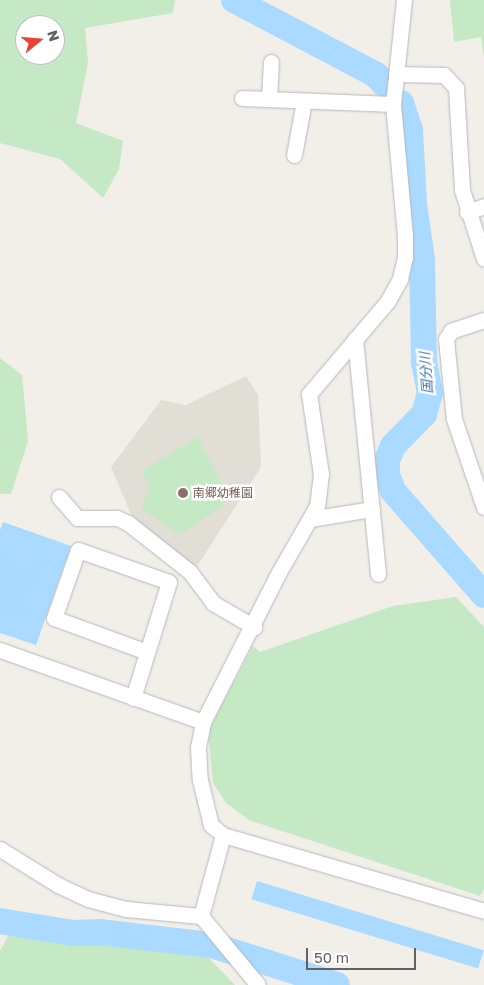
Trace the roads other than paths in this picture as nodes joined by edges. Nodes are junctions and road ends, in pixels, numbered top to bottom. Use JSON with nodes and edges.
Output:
{"nodes":[{"id":1,"x":404,"y":0,"type":"edge"},
{"id":2,"x":271,"y":62,"type":"dead end"},
{"id":3,"x":396,"y":74,"type":"junction"},
{"id":4,"x":242,"y":98,"type":"dead end"},
{"id":5,"x":269,"y":99,"type":"junction"},
{"id":6,"x":304,"y":101,"type":"junction"},
{"id":7,"x":393,"y":104,"type":"junction"},
{"id":8,"x":294,"y":155,"type":"dead end"},
{"id":9,"x":484,"y":206,"type":"edge"},
{"id":10,"x":467,"y":212,"type":"junction"},
{"id":11,"x":484,"y":259,"type":"edge"},
{"id":12,"x":484,"y":320,"type":"edge"},
{"id":13,"x":355,"y":339,"type":"junction"},
{"id":14,"x":59,"y":496,"type":"dead end"},
{"id":15,"x":484,"y":507,"type":"edge"},
{"id":16,"x":372,"y":509,"type":"junction"},
{"id":17,"x":310,"y":519,"type":"junction"},
{"id":18,"x":378,"y":574,"type":"dead end"},
{"id":19,"x":254,"y":626,"type":"junction"},
{"id":20,"x":0,"y":650,"type":"edge"},
{"id":21,"x":148,"y":652,"type":"junction"},
{"id":22,"x":133,"y":698,"type":"junction"},
{"id":23,"x":202,"y":722,"type":"junction"},
{"id":24,"x":223,"y":835,"type":"junction"},
{"id":25,"x":0,"y":850,"type":"edge"},
{"id":26,"x":484,"y":911,"type":"edge"},
{"id":27,"x":201,"y":916,"type":"junction"},
{"id":28,"x":258,"y":985,"type":"edge"}],
"edges":[{"from":1,"to":3,"type":"street"},
{"from":2,"to":5,"type":"street"},
{"from":3,"to":7,"type":"street"},
{"from":3,"to":10,"type":"street"},
{"from":4,"to":5,"type":"street"},
{"from":5,"to":6,"type":"street"},
{"from":6,"to":7,"type":"street"},
{"from":6,"to":8,"type":"street"},
{"from":7,"to":13,"type":"street"},
{"from":9,"to":10,"type":"street"},
{"from":10,"to":11,"type":"street"},
{"from":12,"to":15,"type":"street"},
{"from":13,"to":16,"type":"street"},
{"from":13,"to":17,"type":"street"},
{"from":14,"to":19,"type":"street"},
{"from":16,"to":17,"type":"street"},
{"from":16,"to":18,"type":"street"},
{"from":17,"to":19,"type":"street"},
{"from":19,"to":23,"type":"street"},
{"from":20,"to":22,"type":"street"},
{"from":21,"to":21,"type":"street"},
{"from":21,"to":22,"type":"street"},
{"from":22,"to":23,"type":"street"},
{"from":23,"to":24,"type":"street"},
{"from":24,"to":26,"type":"street"},
{"from":24,"to":27,"type":"street"},
{"from":25,"to":27,"type":"street"},
{"from":27,"to":28,"type":"street"}]}
